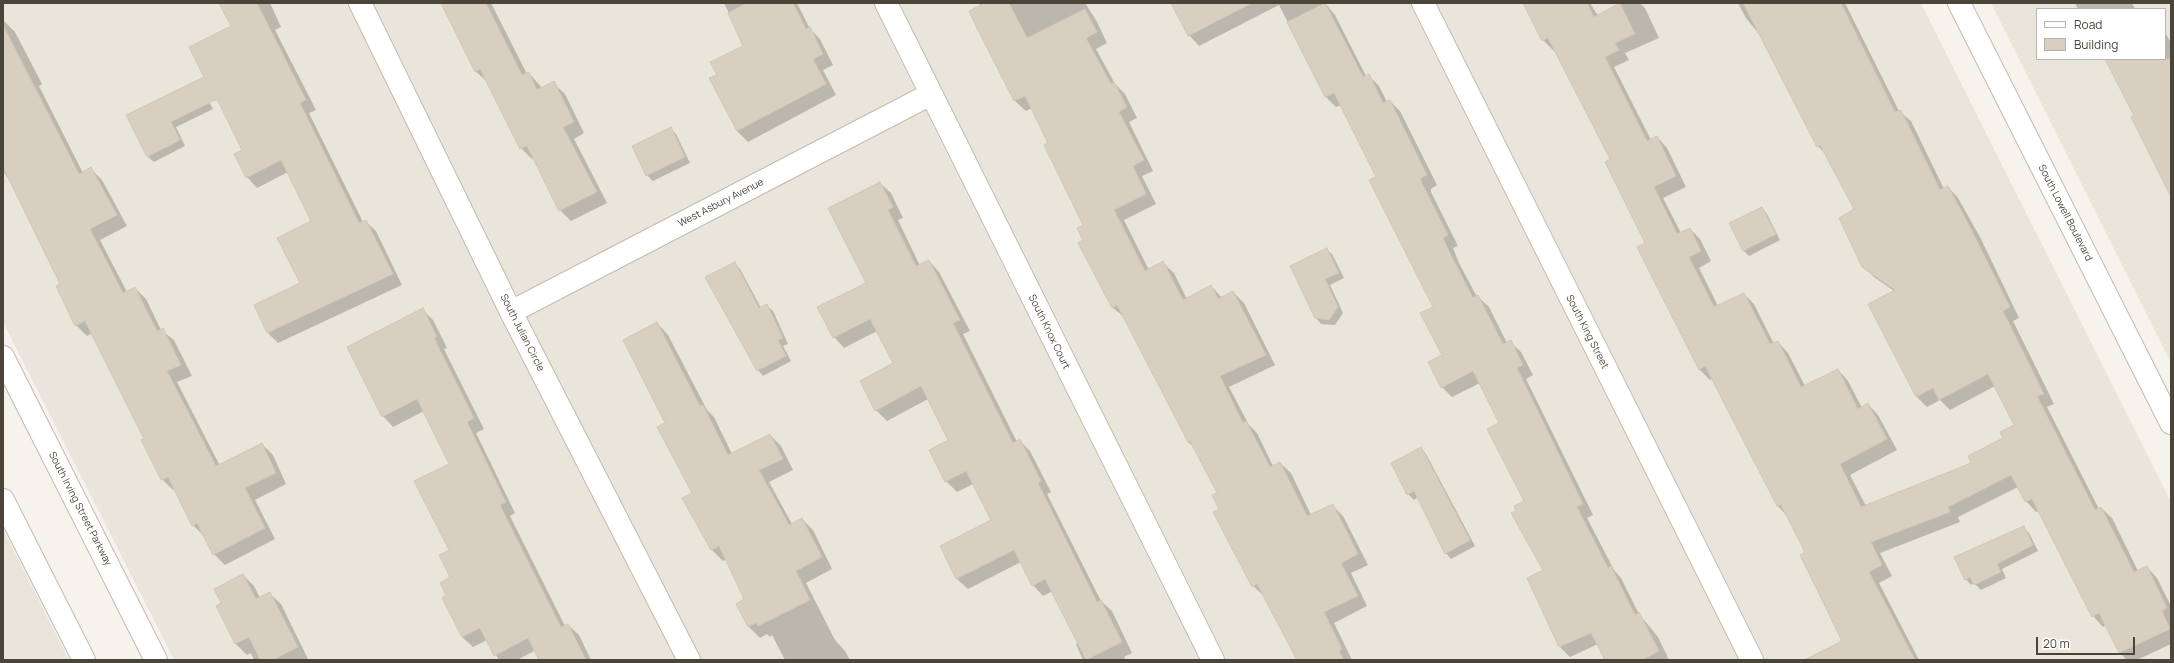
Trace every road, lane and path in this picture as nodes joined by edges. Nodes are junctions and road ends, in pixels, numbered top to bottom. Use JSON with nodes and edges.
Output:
{"nodes":[{"id":1,"x":360,"y":3,"type":"edge"},
{"id":2,"x":886,"y":3,"type":"edge"},
{"id":3,"x":1423,"y":3,"type":"edge"},
{"id":4,"x":1959,"y":3,"type":"edge"},
{"id":5,"x":931,"y":94,"type":"junction"},
{"id":6,"x":512,"y":312,"type":"junction"},
{"id":7,"x":3,"y":357,"type":"edge"},
{"id":8,"x":2171,"y":423,"type":"edge"},
{"id":9,"x":3,"y":500,"type":"edge"},
{"id":10,"x":84,"y":660,"type":"edge"},
{"id":11,"x":156,"y":660,"type":"edge"},
{"id":12,"x":689,"y":660,"type":"edge"},
{"id":13,"x":1213,"y":660,"type":"edge"},
{"id":14,"x":1752,"y":660,"type":"edge"}],
"edges":[{"from":1,"to":6,"type":"street","name":"South Julian Circle"},
{"from":2,"to":5,"type":"street","name":"South Knox Court"},
{"from":3,"to":14,"type":"street","name":"South King Street"},
{"from":4,"to":8,"type":"street","name":"South Lowell Boulevard"},
{"from":5,"to":6,"type":"street","name":"West Asbury Avenue"},
{"from":5,"to":13,"type":"street","name":"South Knox Court"},
{"from":6,"to":12,"type":"street","name":"South Julian Circle"},
{"from":7,"to":11,"type":"street","name":"South Irving Street Parkway"},
{"from":9,"to":10,"type":"street"}]}
